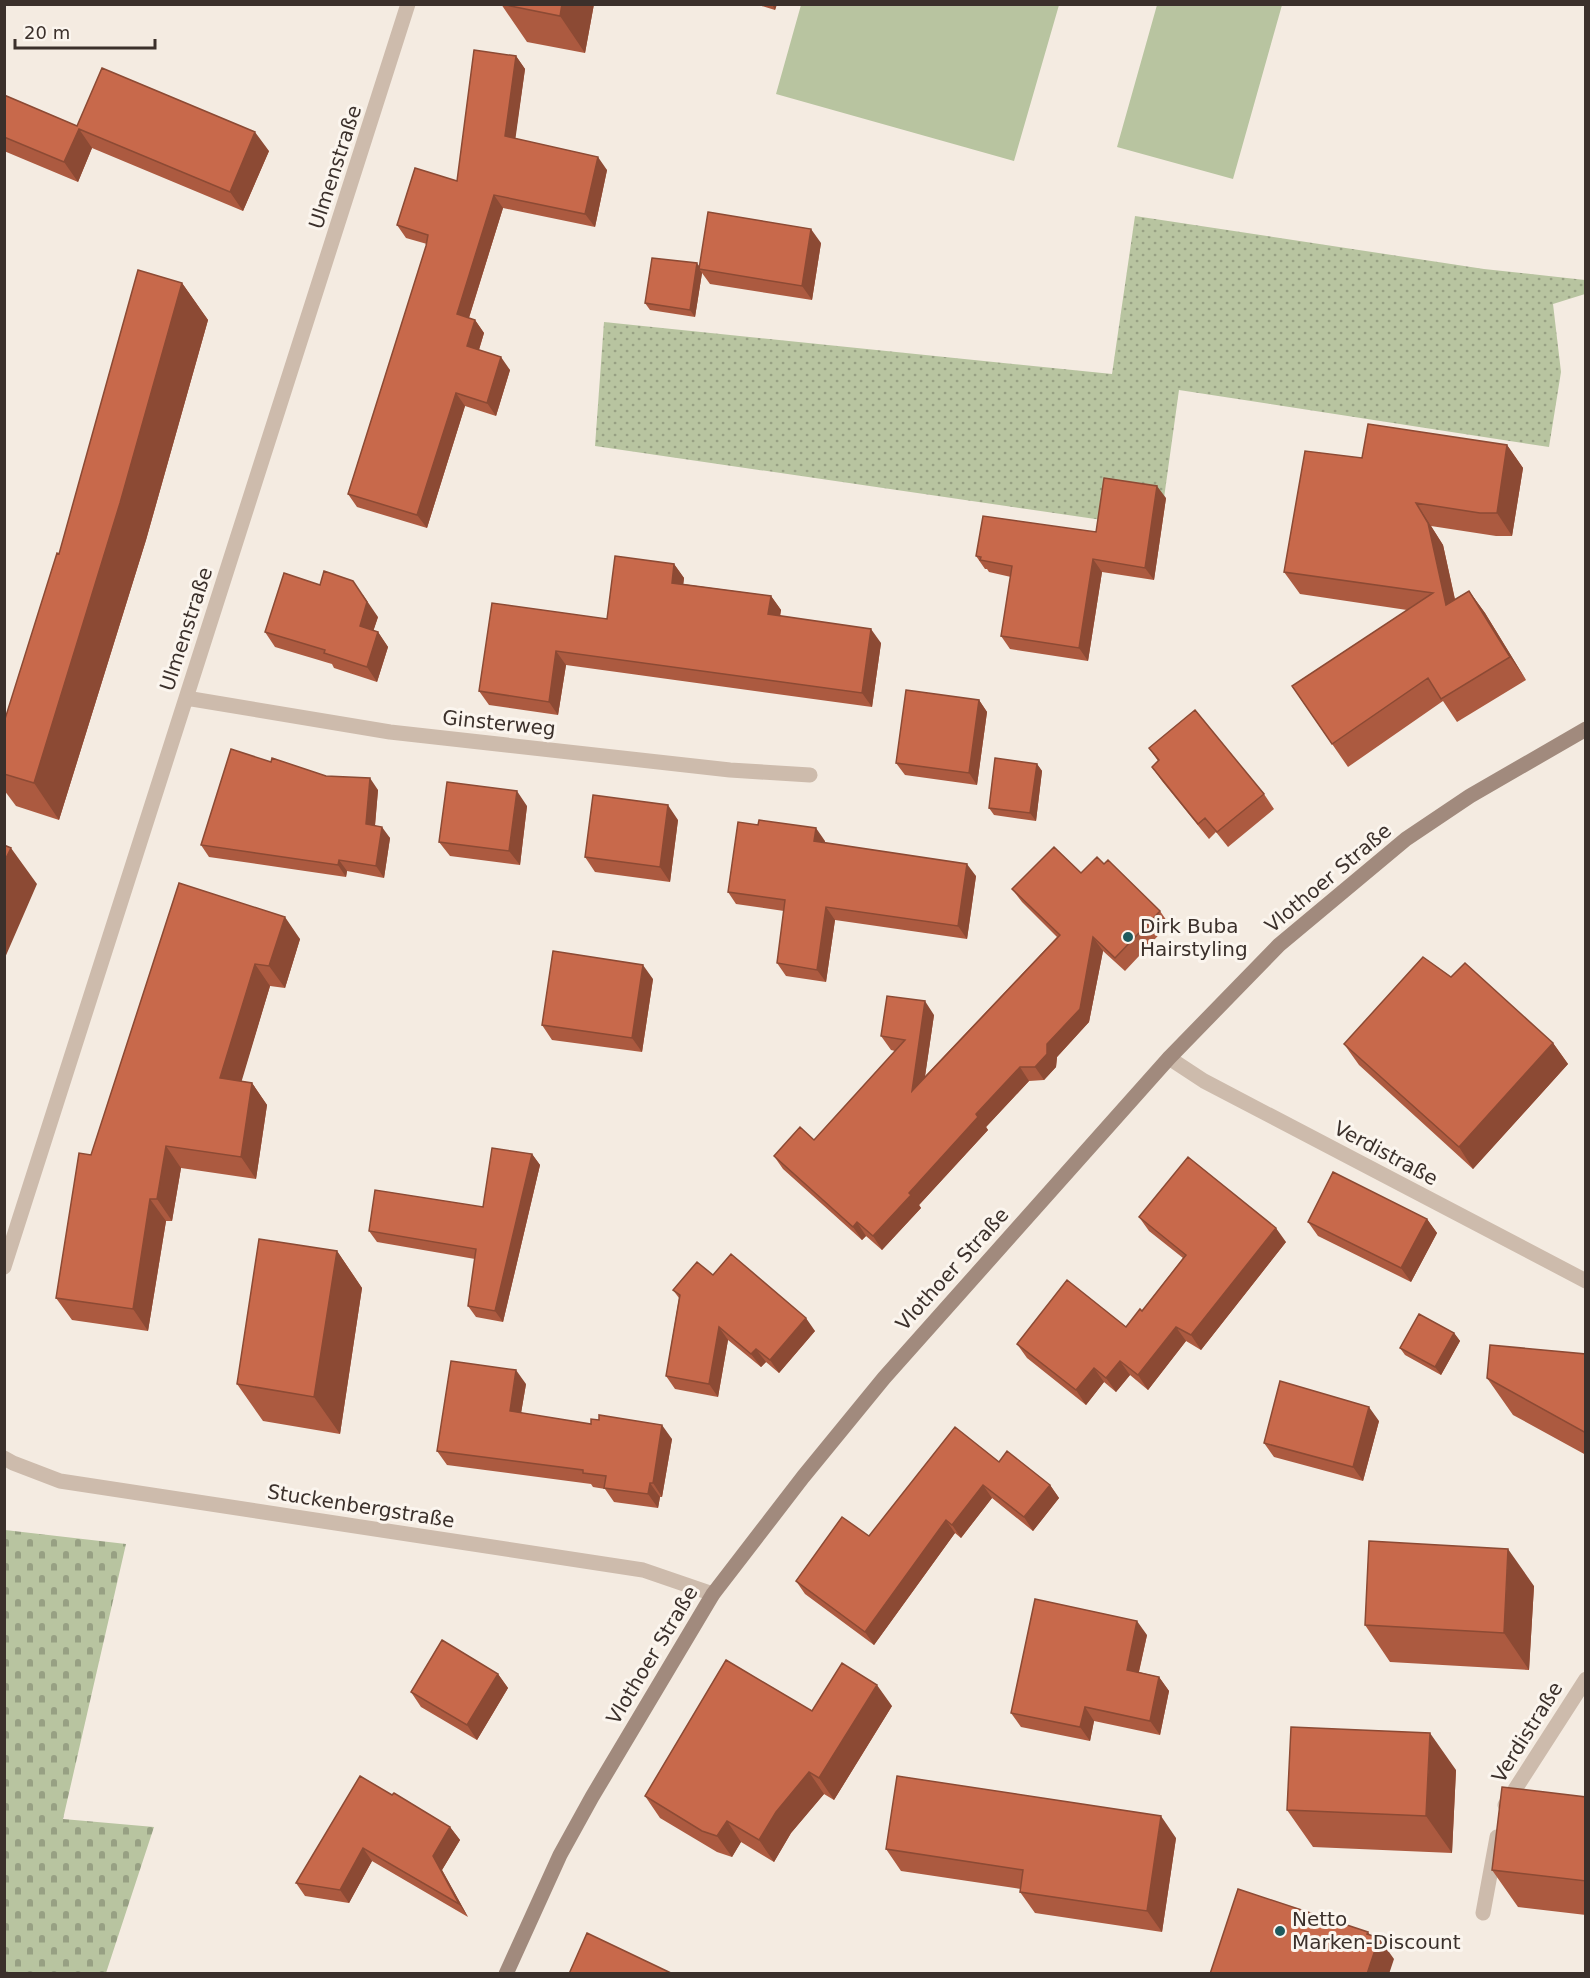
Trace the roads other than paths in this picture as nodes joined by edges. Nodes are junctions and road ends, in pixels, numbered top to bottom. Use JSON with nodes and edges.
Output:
{"nodes":[{"id":1,"x":408,"y":4,"type":"edge"},
{"id":2,"x":186,"y":698,"type":"junction"},
{"id":3,"x":1586,"y":729,"type":"edge"},
{"id":4,"x":810,"y":775,"type":"dead end"},
{"id":5,"x":1169,"y":1058,"type":"junction"},
{"id":6,"x":4,"y":1267,"type":"edge"},
{"id":7,"x":1586,"y":1281,"type":"edge"},
{"id":8,"x":4,"y":1458,"type":"edge"},
{"id":9,"x":713,"y":1594,"type":"junction"},
{"id":10,"x":1586,"y":1679,"type":"edge"},
{"id":11,"x":1483,"y":1913,"type":"dead end"},
{"id":12,"x":506,"y":1974,"type":"edge"}],
"edges":[{"from":1,"to":2,"type":"street","name":"Ulmenstraße"},
{"from":2,"to":4,"type":"street","name":"Ginsterweg"},
{"from":2,"to":6,"type":"street","name":"Ulmenstraße"},
{"from":3,"to":5,"type":"street","name":"Vlothoer Straße"},
{"from":5,"to":7,"type":"street","name":"Verdistraße"},
{"from":5,"to":9,"type":"street","name":"Vlothoer Straße"},
{"from":8,"to":9,"type":"street","name":"Stuckenbergstraße"},
{"from":9,"to":12,"type":"street","name":"Vlothoer Straße"},
{"from":10,"to":11,"type":"street","name":"Verdistraße"}]}
